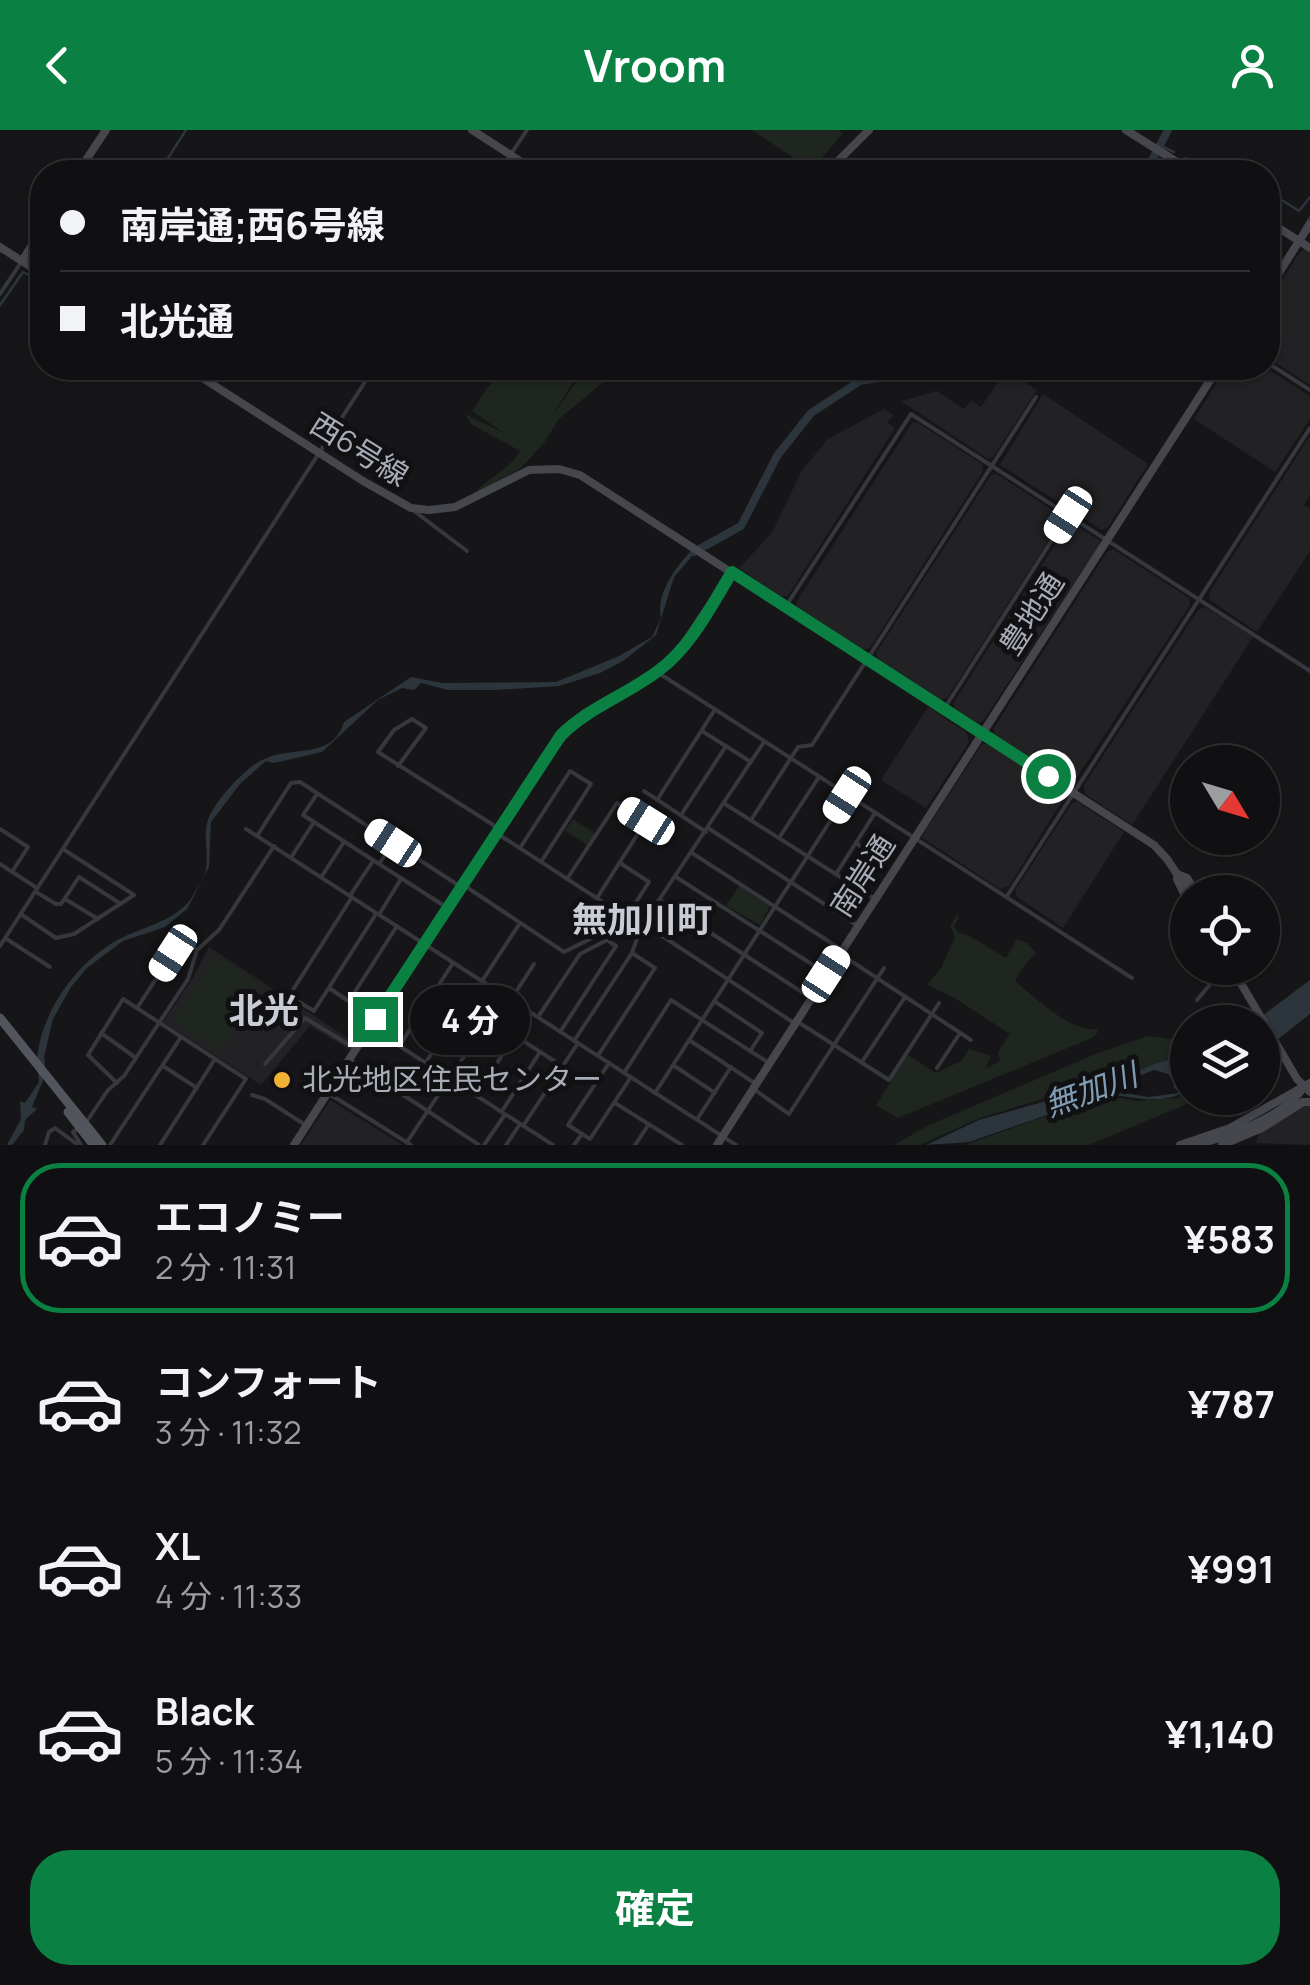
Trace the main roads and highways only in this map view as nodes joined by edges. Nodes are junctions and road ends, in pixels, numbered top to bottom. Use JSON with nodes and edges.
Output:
{"nodes":[{"id":1,"x":0,"y":1018,"type":"edge"},
{"id":2,"x":0,"y":1026,"type":"edge"},
{"id":3,"x":25,"y":1055,"type":"junction"},
{"id":4,"x":98,"y":1145,"type":"edge"}],
"edges":[{"from":1,"to":3,"type":"main road"},
{"from":2,"to":3,"type":"main road"},
{"from":3,"to":4,"type":"main road"}]}
